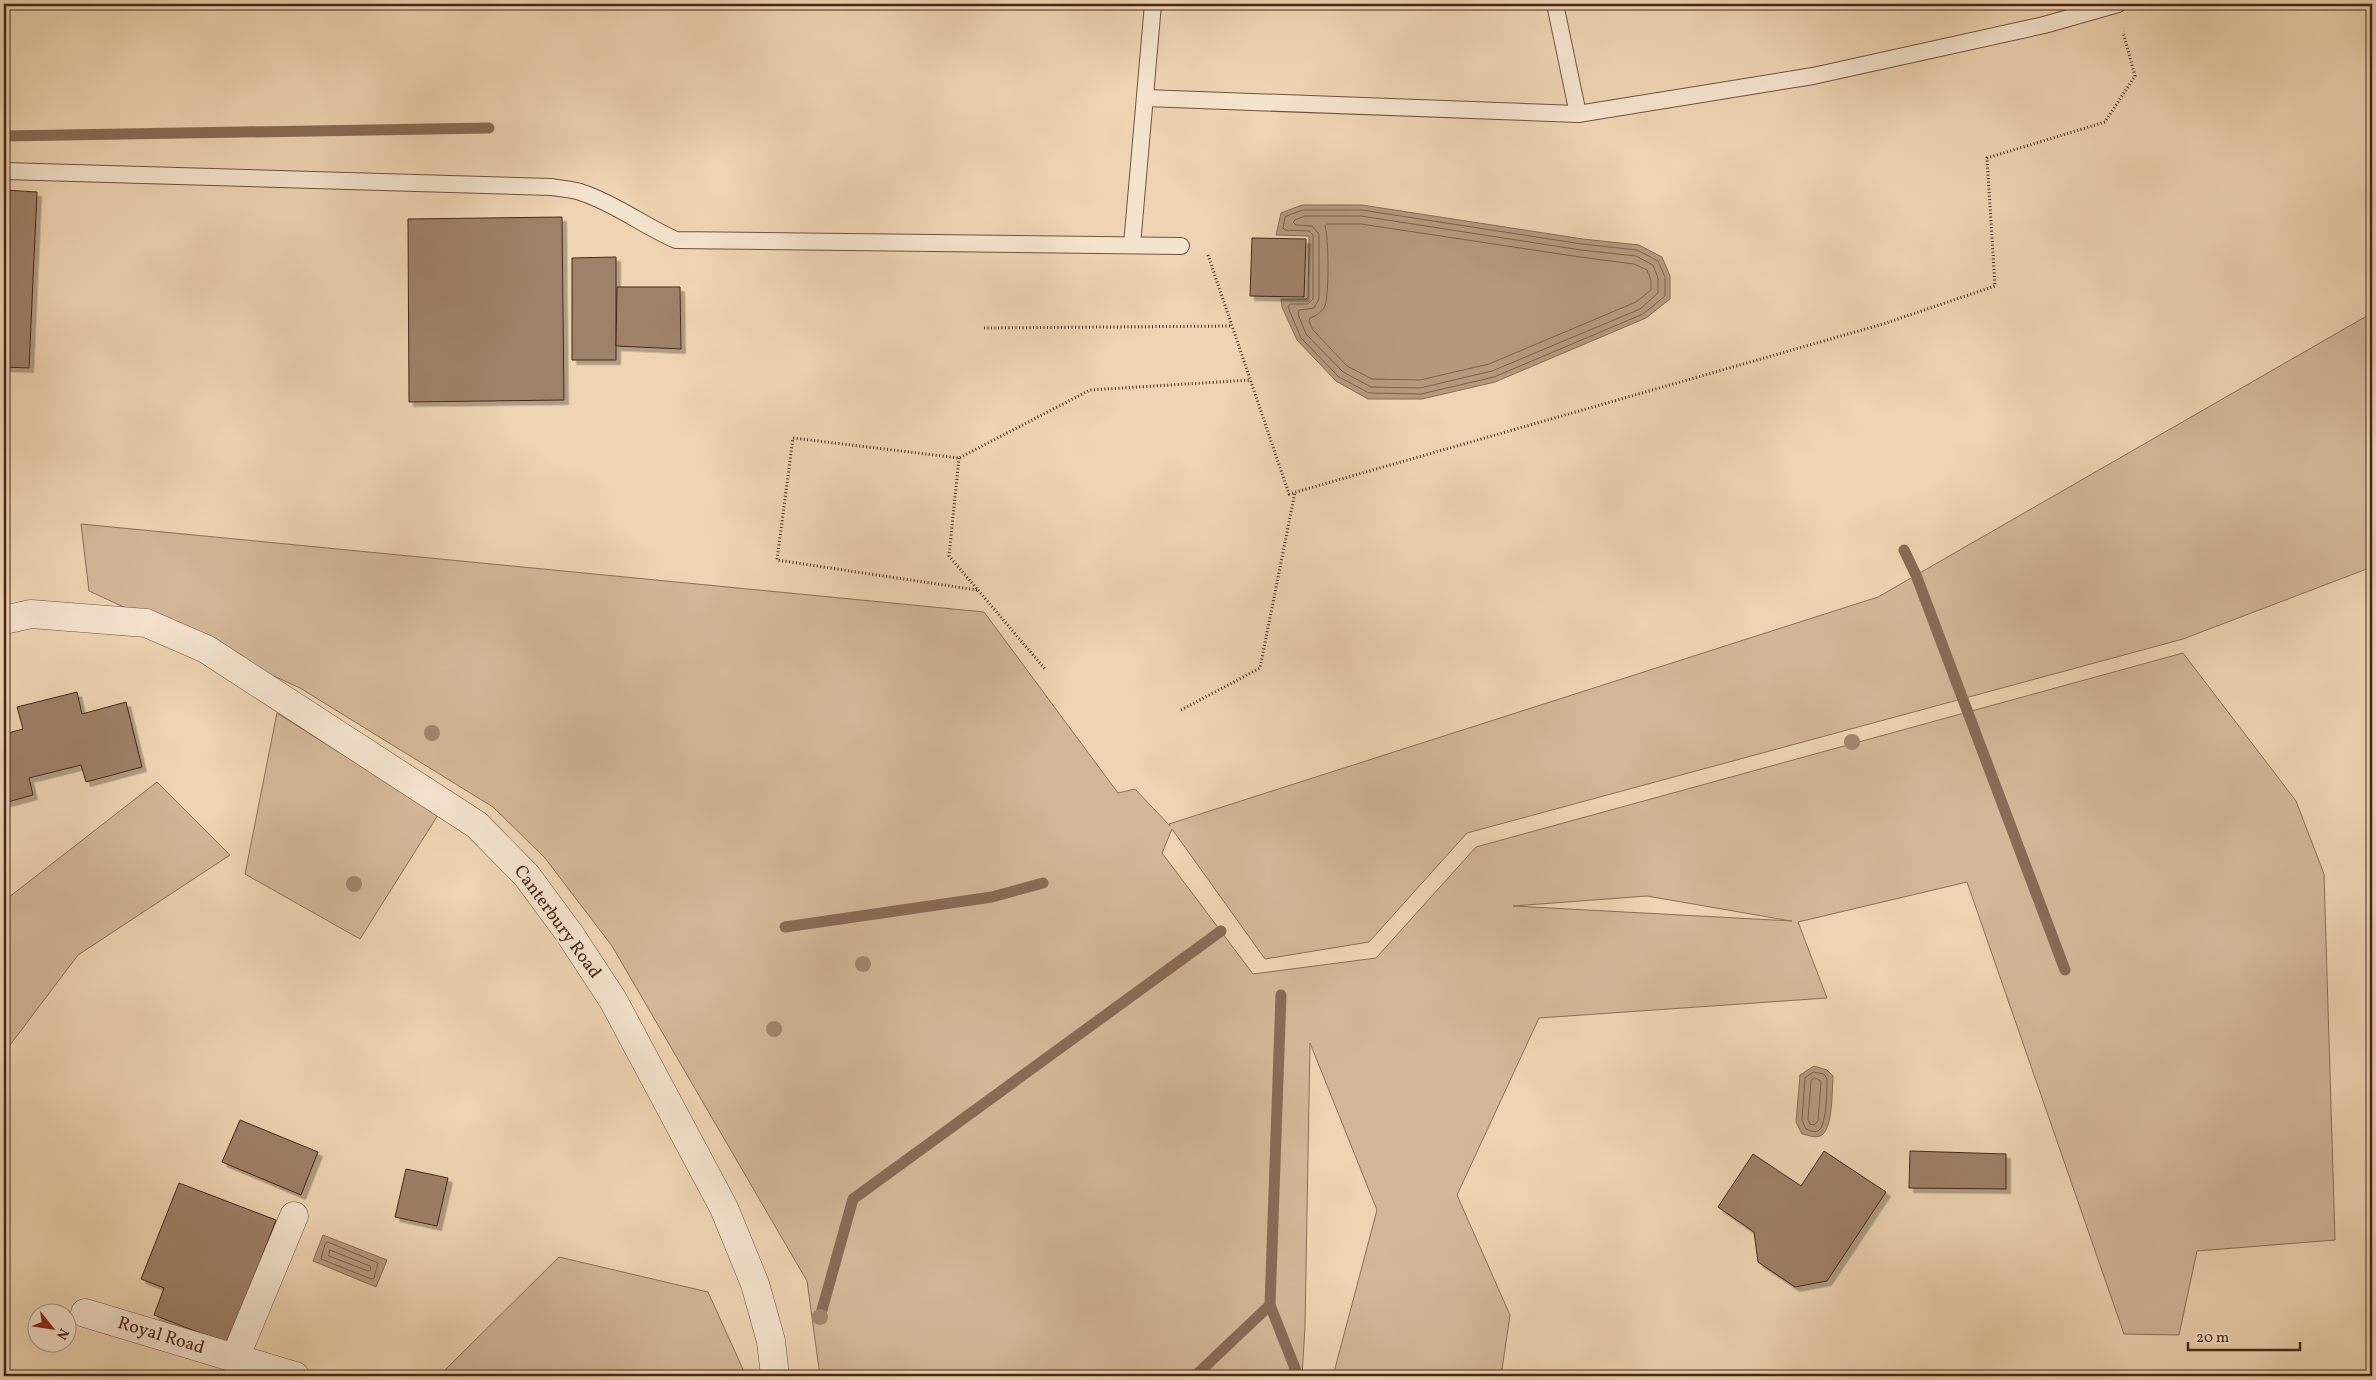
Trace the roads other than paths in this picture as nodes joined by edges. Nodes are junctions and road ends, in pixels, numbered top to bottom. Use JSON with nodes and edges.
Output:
{"nodes":[{"id":1,"x":1153,"y":4,"type":"edge"},
{"id":2,"x":1555,"y":4,"type":"edge"},
{"id":3,"x":2117,"y":4,"type":"edge"},
{"id":4,"x":1145,"y":98,"type":"junction"},
{"id":5,"x":1578,"y":114,"type":"junction"},
{"id":6,"x":4,"y":171,"type":"edge"},
{"id":7,"x":1132,"y":245,"type":"junction"},
{"id":8,"x":1181,"y":246,"type":"road end"},
{"id":9,"x":4,"y":620,"type":"edge"},
{"id":10,"x":294,"y":1216,"type":"dead end"},
{"id":11,"x":85,"y":1313,"type":"dead end"},
{"id":12,"x":234,"y":1358,"type":"junction"},
{"id":13,"x":295,"y":1376,"type":"edge"},
{"id":14,"x":775,"y":1376,"type":"edge"}],
"edges":[{"from":1,"to":4,"type":"lane"},
{"from":2,"to":5,"type":"lane"},
{"from":3,"to":5,"type":"lane"},
{"from":4,"to":5,"type":"lane"},
{"from":4,"to":7,"type":"lane"},
{"from":6,"to":7,"type":"lane"},
{"from":7,"to":8,"type":"lane"},
{"from":9,"to":14,"type":"street","name":"Canterbury Road"},
{"from":10,"to":12,"type":"street"},
{"from":11,"to":12,"type":"street","name":"Royal Road"},
{"from":12,"to":13,"type":"street","name":"Royal Road"}]}
